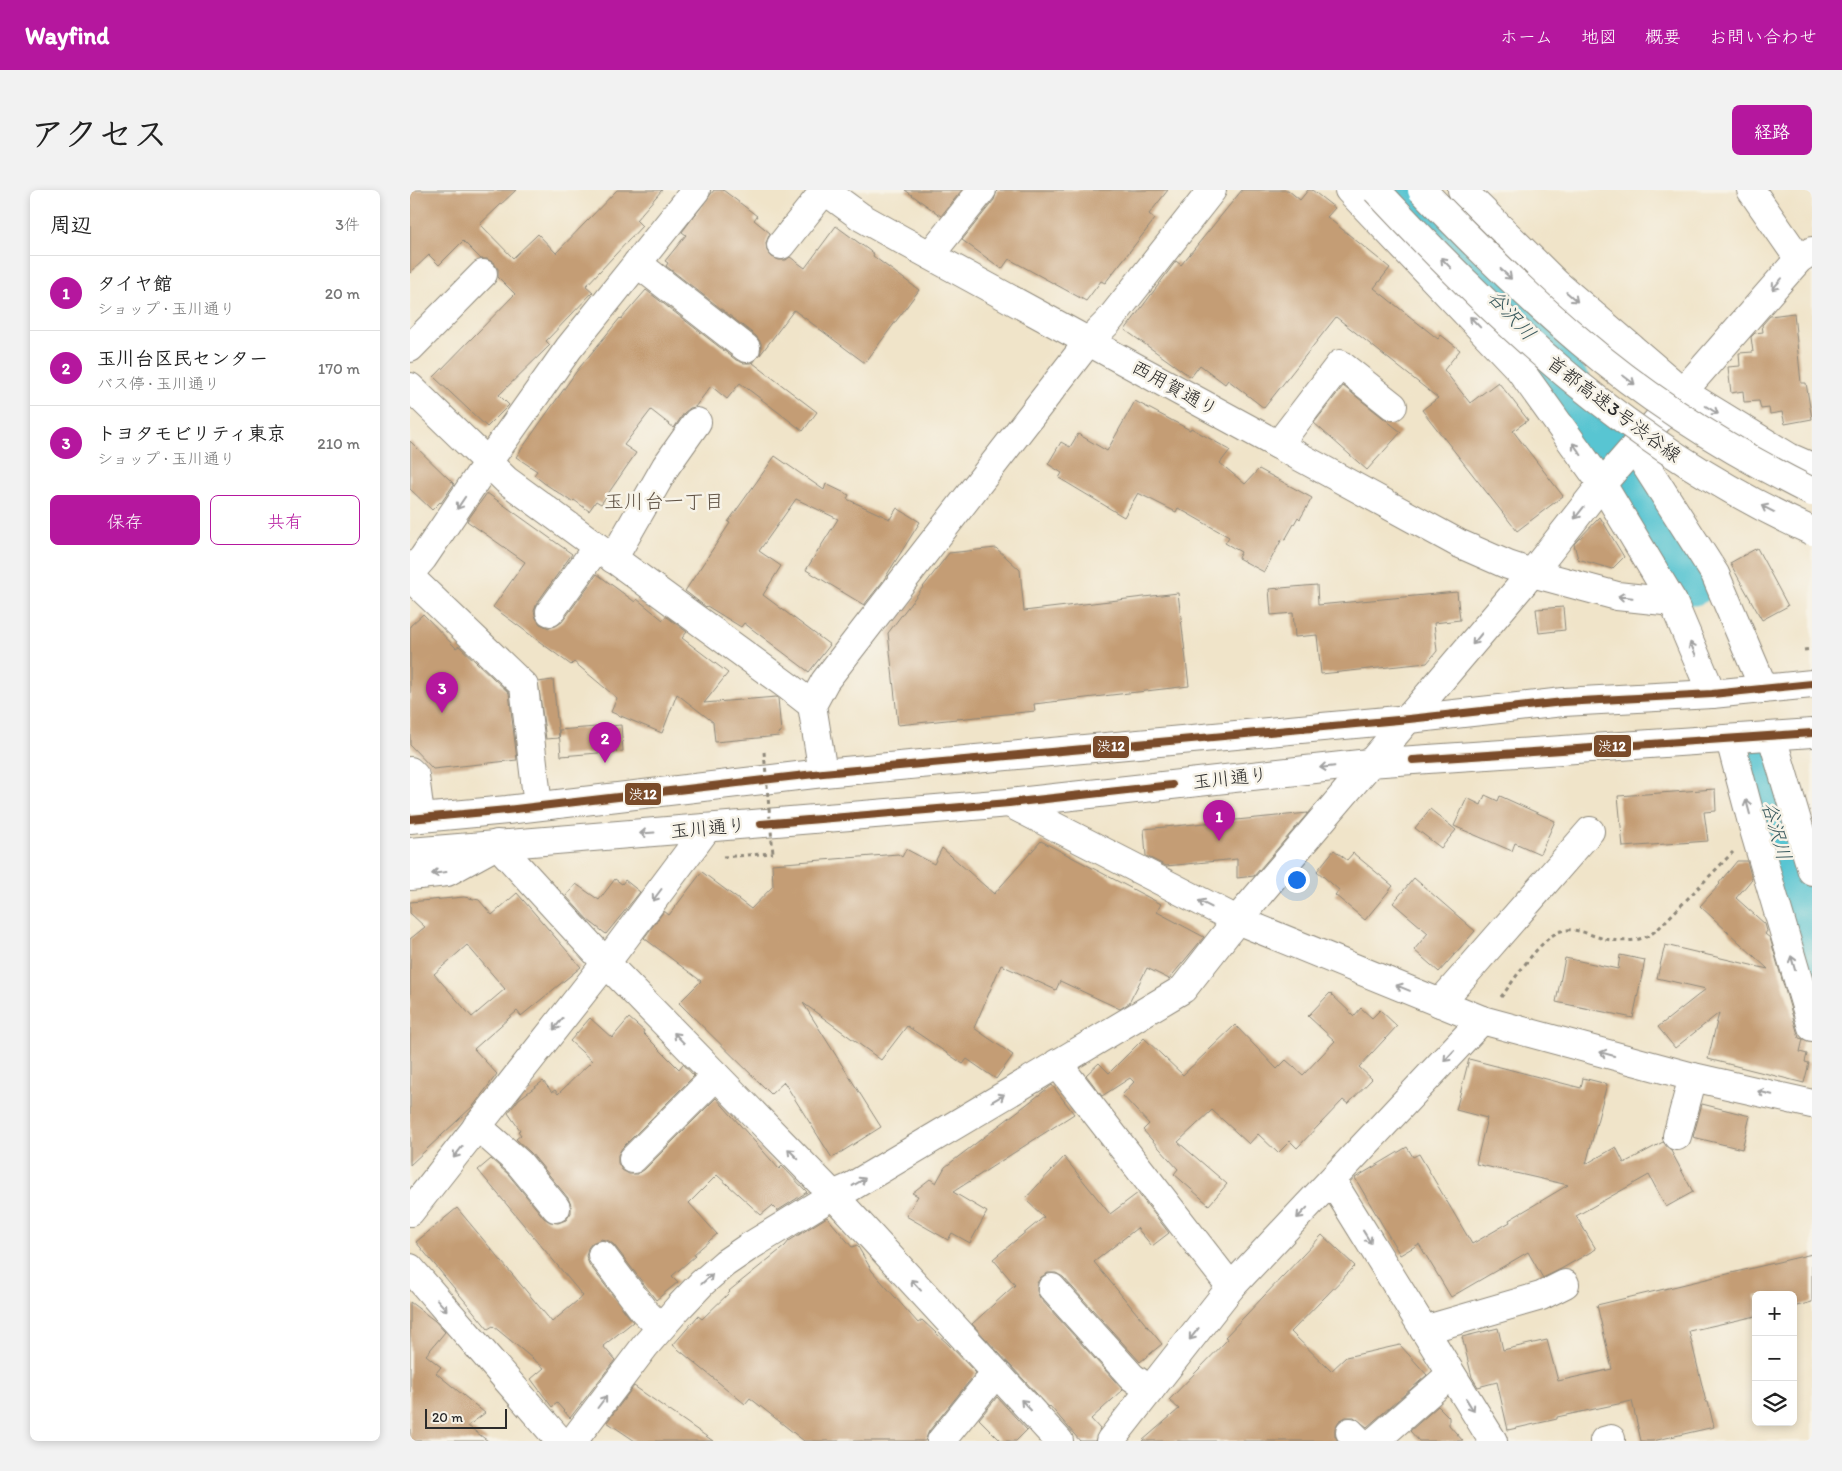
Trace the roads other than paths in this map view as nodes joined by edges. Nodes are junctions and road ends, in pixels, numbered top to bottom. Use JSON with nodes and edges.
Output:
{"nodes":[{"id":1,"x":696,"y":190,"type":"edge"},
{"id":2,"x":824,"y":190,"type":"edge"},
{"id":3,"x":982,"y":190,"type":"edge"},
{"id":4,"x":1212,"y":190,"type":"edge"},
{"id":5,"x":1349,"y":190,"type":"edge"},
{"id":6,"x":1376,"y":190,"type":"edge"},
{"id":7,"x":1422,"y":190,"type":"edge"},
{"id":8,"x":1462,"y":190,"type":"edge"},
{"id":9,"x":1751,"y":190,"type":"edge"},
{"id":10,"x":781,"y":245,"type":"dead end"},
{"id":11,"x":930,"y":255,"type":"junction"},
{"id":12,"x":1805,"y":255,"type":"edge"},
{"id":13,"x":637,"y":264,"type":"junction"},
{"id":14,"x":483,"y":274,"type":"dead end"},
{"id":15,"x":1089,"y":341,"type":"junction"},
{"id":16,"x":410,"y":348,"type":"edge"},
{"id":17,"x":746,"y":348,"type":"dead end"},
{"id":18,"x":410,"y":387,"type":"edge"},
{"id":19,"x":1683,"y":392,"type":"junction"},
{"id":20,"x":1393,"y":406,"type":"dead end"},
{"id":21,"x":697,"y":422,"type":"dead end"},
{"id":22,"x":1278,"y":445,"type":"junction"},
{"id":23,"x":1634,"y":447,"type":"junction"},
{"id":24,"x":488,"y":462,"type":"junction"},
{"id":25,"x":1812,"y":467,"type":"edge"},
{"id":26,"x":1602,"y":484,"type":"junction"},
{"id":27,"x":1812,"y":492,"type":"edge"},
{"id":28,"x":1812,"y":531,"type":"edge"},
{"id":29,"x":605,"y":553,"type":"junction"},
{"id":30,"x":410,"y":573,"type":"edge"},
{"id":31,"x":1532,"y":573,"type":"junction"},
{"id":32,"x":410,"y":577,"type":"edge"},
{"id":33,"x":1673,"y":602,"type":"junction"},
{"id":34,"x":550,"y":612,"type":"dead end"},
{"id":35,"x":1812,"y":684,"type":"edge"},
{"id":36,"x":1764,"y":689,"type":"junction"},
{"id":37,"x":1712,"y":694,"type":"junction"},
{"id":38,"x":812,"y":705,"type":"junction"},
{"id":39,"x":1409,"y":719,"type":"junction"},
{"id":40,"x":1812,"y":733,"type":"edge"},
{"id":41,"x":1772,"y":737,"type":"junction"},
{"id":42,"x":1730,"y":740,"type":"junction"},
{"id":43,"x":1369,"y":763,"type":"junction"},
{"id":44,"x":410,"y":771,"type":"edge"},
{"id":45,"x":823,"y":773,"type":"junction"},
{"id":46,"x":1009,"y":803,"type":"junction"},
{"id":47,"x":538,"y":806,"type":"junction"},
{"id":48,"x":413,"y":811,"type":"edge"},
{"id":49,"x":707,"y":828,"type":"junction"},
{"id":50,"x":1590,"y":831,"type":"dead end"},
{"id":51,"x":497,"y":844,"type":"junction"},
{"id":52,"x":410,"y":852,"type":"edge"},
{"id":53,"x":1812,"y":871,"type":"edge"},
{"id":54,"x":410,"y":876,"type":"edge"},
{"id":55,"x":1237,"y":920,"type":"junction"},
{"id":56,"x":606,"y":964,"type":"junction"},
{"id":57,"x":1440,"y":1003,"type":"junction"},
{"id":58,"x":1482,"y":1020,"type":"junction"},
{"id":59,"x":1812,"y":1027,"type":"edge"},
{"id":60,"x":1057,"y":1062,"type":"junction"},
{"id":61,"x":716,"y":1076,"type":"junction"},
{"id":62,"x":1692,"y":1076,"type":"junction"},
{"id":63,"x":1812,"y":1104,"type":"edge"},
{"id":64,"x":477,"y":1126,"type":"junction"},
{"id":65,"x":1677,"y":1136,"type":"dead end"},
{"id":66,"x":632,"y":1159,"type":"dead end"},
{"id":67,"x":1332,"y":1181,"type":"junction"},
{"id":68,"x":833,"y":1194,"type":"junction"},
{"id":69,"x":556,"y":1208,"type":"dead end"},
{"id":70,"x":410,"y":1212,"type":"edge"},
{"id":71,"x":602,"y":1255,"type":"dead end"},
{"id":72,"x":410,"y":1268,"type":"edge"},
{"id":73,"x":1565,"y":1284,"type":"dead end"},
{"id":74,"x":1231,"y":1287,"type":"junction"},
{"id":75,"x":1052,"y":1288,"type":"dead end"},
{"id":76,"x":660,"y":1327,"type":"junction"},
{"id":77,"x":1424,"y":1330,"type":"junction"},
{"id":78,"x":996,"y":1373,"type":"junction"},
{"id":79,"x":1451,"y":1374,"type":"junction"},
{"id":80,"x":1150,"y":1390,"type":"junction"},
{"id":81,"x":1361,"y":1438,"type":"edge"},
{"id":82,"x":560,"y":1441,"type":"edge"},
{"id":83,"x":573,"y":1441,"type":"edge"},
{"id":84,"x":941,"y":1441,"type":"edge"},
{"id":85,"x":1059,"y":1441,"type":"edge"},
{"id":86,"x":1110,"y":1441,"type":"edge"},
{"id":87,"x":1493,"y":1441,"type":"edge"}],
"edges":[{"from":1,"to":13,"type":"main road"},
{"from":2,"to":10,"type":"main road"},
{"from":2,"to":11,"type":"main road","name":"西用賀通り"},
{"from":3,"to":11,"type":"main road"},
{"from":4,"to":15,"type":"main road"},
{"from":26,"to":5,"type":"main road","one_way":true},
{"from":28,"to":6,"type":"main road","name":"首都高速3号渋谷線","one_way":true,"bridge":true},
{"from":7,"to":27,"type":"main road","name":"首都高速3号渋谷線","one_way":true,"bridge":true},
{"from":8,"to":19,"type":"main road","one_way":true},
{"from":9,"to":12,"type":"main road"},
{"from":11,"to":15,"type":"main road","name":"西用賀通り"},
{"from":12,"to":19,"type":"main road","one_way":true},
{"from":13,"to":17,"type":"main road"},
{"from":13,"to":24,"type":"main road"},
{"from":14,"to":16,"type":"main road"},
{"from":15,"to":22,"type":"main road","name":"西用賀通り"},
{"from":15,"to":38,"type":"main road"},
{"from":18,"to":24,"type":"main road"},
{"from":19,"to":23,"type":"main road"},
{"from":19,"to":25,"type":"main road","one_way":true},
{"from":20,"to":22,"type":"main road"},
{"from":21,"to":29,"type":"main road"},
{"from":22,"to":31,"type":"main road","name":"西用賀通り"},
{"from":23,"to":26,"type":"main road"},
{"from":23,"to":36,"type":"main road"},
{"from":24,"to":29,"type":"main road"},
{"from":24,"to":30,"type":"main road","one_way":true},
{"from":26,"to":31,"type":"main road","one_way":true},
{"from":26,"to":33,"type":"main road"},
{"from":29,"to":34,"type":"main road"},
{"from":29,"to":38,"type":"main road"},
{"from":33,"to":31,"type":"main road","name":"西用賀通り","one_way":true},
{"from":31,"to":39,"type":"main road","one_way":true},
{"from":32,"to":47,"type":"main road"},
{"from":37,"to":33,"type":"main road","one_way":true},
{"from":35,"to":36,"type":"main road"},
{"from":36,"to":37,"type":"main road"},
{"from":37,"to":39,"type":"main road"},
{"from":38,"to":45,"type":"main road"},
{"from":39,"to":43,"type":"main road"},
{"from":39,"to":45,"type":"main road"},
{"from":40,"to":41,"type":"main road","name":"玉川通り"},
{"from":41,"to":42,"type":"main road","name":"玉川通り"},
{"from":41,"to":53,"type":"main road"},
{"from":42,"to":43,"type":"main road","name":"玉川通り"},
{"from":59,"to":42,"type":"main road","one_way":true},
{"from":43,"to":46,"type":"main road","name":"玉川通り","one_way":true},
{"from":43,"to":55,"type":"main road"},
{"from":44,"to":48,"type":"main road"},
{"from":45,"to":47,"type":"main road"},
{"from":46,"to":49,"type":"main road","name":"玉川通り"},
{"from":55,"to":46,"type":"main road","one_way":true},
{"from":47,"to":48,"type":"main road"},
{"from":49,"to":51,"type":"main road","name":"玉川通り","one_way":true},
{"from":49,"to":56,"type":"main road","one_way":true},
{"from":50,"to":57,"type":"main road"},
{"from":51,"to":52,"type":"main road","name":"玉川通り"},
{"from":51,"to":54,"type":"main road","one_way":true},
{"from":51,"to":56,"type":"main road"},
{"from":57,"to":55,"type":"main road","one_way":true},
{"from":55,"to":60,"type":"main road"},
{"from":61,"to":56,"type":"main road","one_way":true},
{"from":56,"to":64,"type":"main road","one_way":true},
{"from":57,"to":58,"type":"main road"},
{"from":62,"to":58,"type":"main road","one_way":true},
{"from":58,"to":67,"type":"main road","one_way":true},
{"from":68,"to":60,"type":"main road","one_way":true},
{"from":60,"to":74,"type":"main road"},
{"from":61,"to":66,"type":"main road"},
{"from":68,"to":61,"type":"main road","one_way":true},
{"from":63,"to":62,"type":"main road","one_way":true},
{"from":62,"to":65,"type":"main road"},
{"from":64,"to":69,"type":"main road"},
{"from":64,"to":70,"type":"main road","one_way":true},
{"from":67,"to":74,"type":"main road","one_way":true},
{"from":67,"to":77,"type":"main road","one_way":true},
{"from":76,"to":68,"type":"main road","one_way":true},
{"from":78,"to":68,"type":"main road","one_way":true},
{"from":71,"to":76,"type":"main road"},
{"from":72,"to":82,"type":"main road","one_way":true},
{"from":73,"to":77,"type":"main road"},
{"from":74,"to":80,"type":"main road","one_way":true},
{"from":75,"to":80,"type":"main road"},
{"from":83,"to":76,"type":"main road","one_way":true},
{"from":77,"to":79,"type":"main road"},
{"from":78,"to":84,"type":"main road"},
{"from":85,"to":78,"type":"main road","one_way":true},
{"from":79,"to":81,"type":"main road"},
{"from":79,"to":87,"type":"main road","one_way":true},
{"from":80,"to":86,"type":"main road"}]}
